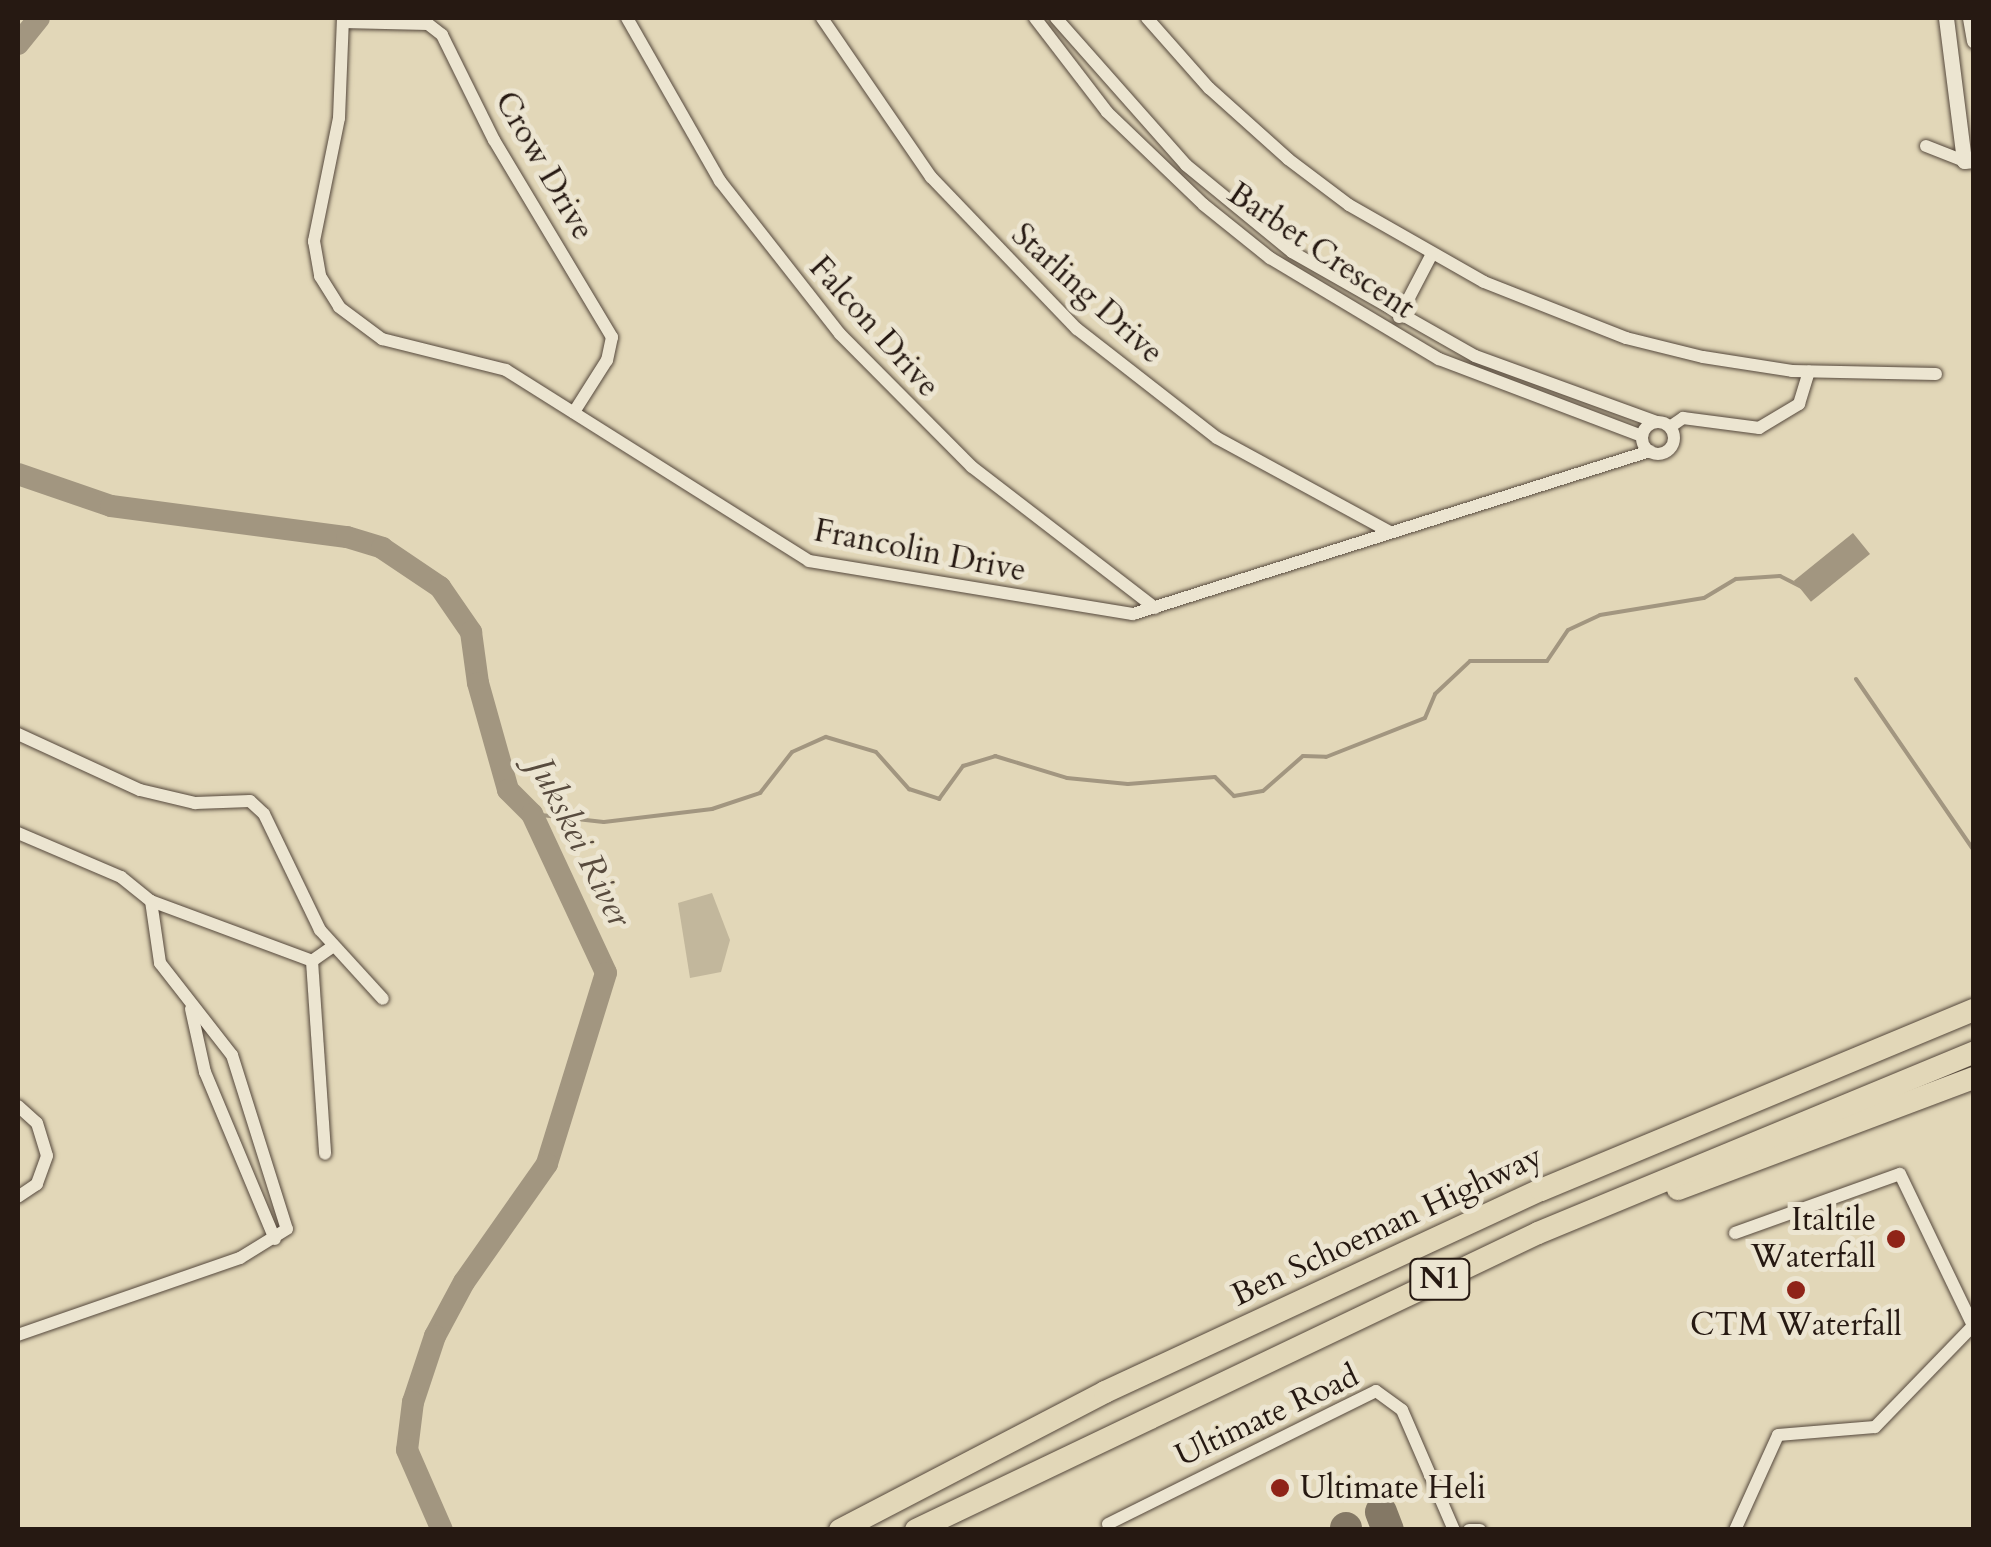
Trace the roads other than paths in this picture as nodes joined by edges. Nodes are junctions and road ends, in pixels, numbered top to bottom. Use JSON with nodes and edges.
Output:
{"nodes":[{"id":1,"x":627,"y":18,"type":"edge"},
{"id":2,"x":822,"y":18,"type":"edge"},
{"id":3,"x":1034,"y":18,"type":"edge"},
{"id":4,"x":1056,"y":18,"type":"edge"},
{"id":5,"x":1147,"y":18,"type":"edge"},
{"id":6,"x":1946,"y":18,"type":"edge"},
{"id":7,"x":1970,"y":18,"type":"edge"},
{"id":8,"x":343,"y":20,"type":"edge"},
{"id":9,"x":1974,"y":41,"type":"edge"},
{"id":10,"x":1125,"y":102,"type":"junction"},
{"id":11,"x":1108,"y":112,"type":"junction"},
{"id":12,"x":1967,"y":137,"type":"edge"},
{"id":13,"x":1969,"y":160,"type":"edge"},
{"id":14,"x":1218,"y":192,"type":"junction"},
{"id":15,"x":1204,"y":205,"type":"junction"},
{"id":16,"x":1432,"y":254,"type":"junction"},
{"id":17,"x":1365,"y":297,"type":"junction"},
{"id":18,"x":1356,"y":314,"type":"junction"},
{"id":19,"x":1399,"y":317,"type":"junction"},
{"id":20,"x":1809,"y":372,"type":"junction"},
{"id":21,"x":1936,"y":374,"type":"dead end"},
{"id":22,"x":574,"y":412,"type":"junction"},
{"id":23,"x":1663,"y":425,"type":"junction"},
{"id":24,"x":1642,"y":436,"type":"junction"},
{"id":25,"x":1650,"y":451,"type":"junction"},
{"id":26,"x":1388,"y":532,"type":"junction"},
{"id":27,"x":1154,"y":608,"type":"junction"},
{"id":28,"x":18,"y":734,"type":"edge"},
{"id":29,"x":18,"y":833,"type":"edge"},
{"id":30,"x":151,"y":901,"type":"junction"},
{"id":31,"x":332,"y":948,"type":"junction"},
{"id":32,"x":312,"y":962,"type":"junction"},
{"id":33,"x":383,"y":999,"type":"dead end"},
{"id":34,"x":191,"y":1009,"type":"junction"},
{"id":35,"x":1974,"y":1010,"type":"edge"},
{"id":36,"x":1974,"y":1052,"type":"edge"},
{"id":37,"x":1974,"y":1078,"type":"edge"},
{"id":38,"x":245,"y":1095,"type":"junction"},
{"id":39,"x":219,"y":1104,"type":"junction"},
{"id":40,"x":18,"y":1106,"type":"edge"},
{"id":41,"x":326,"y":1154,"type":"dead end"},
{"id":42,"x":18,"y":1197,"type":"edge"},
{"id":43,"x":1538,"y":1233,"type":"junction"},
{"id":44,"x":1735,"y":1234,"type":"dead end"},
{"id":45,"x":276,"y":1239,"type":"junction"},
{"id":46,"x":1969,"y":1325,"type":"edge"},
{"id":47,"x":18,"y":1335,"type":"edge"},
{"id":48,"x":1108,"y":1524,"type":"dead end"},
{"id":49,"x":840,"y":1530,"type":"edge"},
{"id":50,"x":916,"y":1530,"type":"edge"},
{"id":51,"x":1454,"y":1530,"type":"edge"},
{"id":52,"x":1469,"y":1530,"type":"edge"},
{"id":53,"x":1480,"y":1530,"type":"edge"},
{"id":54,"x":1735,"y":1530,"type":"edge"}],
"edges":[{"from":1,"to":27,"type":"street","name":"Falcon Drive"},
{"from":2,"to":26,"type":"street","name":"Starling Drive"},
{"from":3,"to":11,"type":"street","name":"Barbet Crescent"},
{"from":4,"to":10,"type":"street","name":"Barbet Crescent"},
{"from":5,"to":16,"type":"street"},
{"from":6,"to":12,"type":"street"},
{"from":7,"to":9,"type":"street"},
{"from":8,"to":22,"type":"street","name":"Crow Drive"},
{"from":8,"to":22,"type":"street","name":"Francolin Drive"},
{"from":10,"to":11,"type":"street"},
{"from":10,"to":14,"type":"street","name":"Barbet Crescent"},
{"from":11,"to":15,"type":"street","name":"Barbet Crescent"},
{"from":12,"to":13,"type":"street"},
{"from":12,"to":13,"type":"street"},
{"from":14,"to":15,"type":"street"},
{"from":14,"to":17,"type":"street","name":"Barbet Crescent"},
{"from":15,"to":18,"type":"street","name":"Barbet Crescent"},
{"from":16,"to":19,"type":"street"},
{"from":16,"to":20,"type":"street"},
{"from":17,"to":18,"type":"street"},
{"from":17,"to":19,"type":"street","name":"Barbet Crescent"},
{"from":18,"to":24,"type":"street","name":"Barbet Crescent"},
{"from":19,"to":23,"type":"street","name":"Barbet Crescent"},
{"from":20,"to":21,"type":"street"},
{"from":20,"to":23,"type":"street"},
{"from":22,"to":27,"type":"street","name":"Francolin Drive"},
{"from":23,"to":24,"type":"street"},
{"from":23,"to":25,"type":"street"},
{"from":24,"to":25,"type":"street"},
{"from":25,"to":26,"type":"street","name":"Francolin Drive"},
{"from":26,"to":27,"type":"street","name":"Francolin Drive"},
{"from":28,"to":31,"type":"street"},
{"from":29,"to":30,"type":"street"},
{"from":30,"to":32,"type":"street"},
{"from":30,"to":34,"type":"street"},
{"from":31,"to":32,"type":"street"},
{"from":31,"to":33,"type":"street"},
{"from":32,"to":41,"type":"street"},
{"from":34,"to":38,"type":"street"},
{"from":34,"to":39,"type":"street"},
{"from":35,"to":49,"type":"highway","name":"Ben Schoeman Highway","number":"N1"},
{"from":36,"to":43,"type":"highway","number":"N1"},
{"from":37,"to":43,"type":"highway"},
{"from":38,"to":39,"type":"street"},
{"from":38,"to":45,"type":"street"},
{"from":39,"to":45,"type":"street"},
{"from":40,"to":42,"type":"street"},
{"from":43,"to":50,"type":"highway","number":"N1"},
{"from":44,"to":46,"type":"street"},
{"from":45,"to":47,"type":"street"},
{"from":46,"to":54,"type":"street"},
{"from":48,"to":51,"type":"street","name":"Ultimate Road"},
{"from":52,"to":53,"type":"street"}]}
